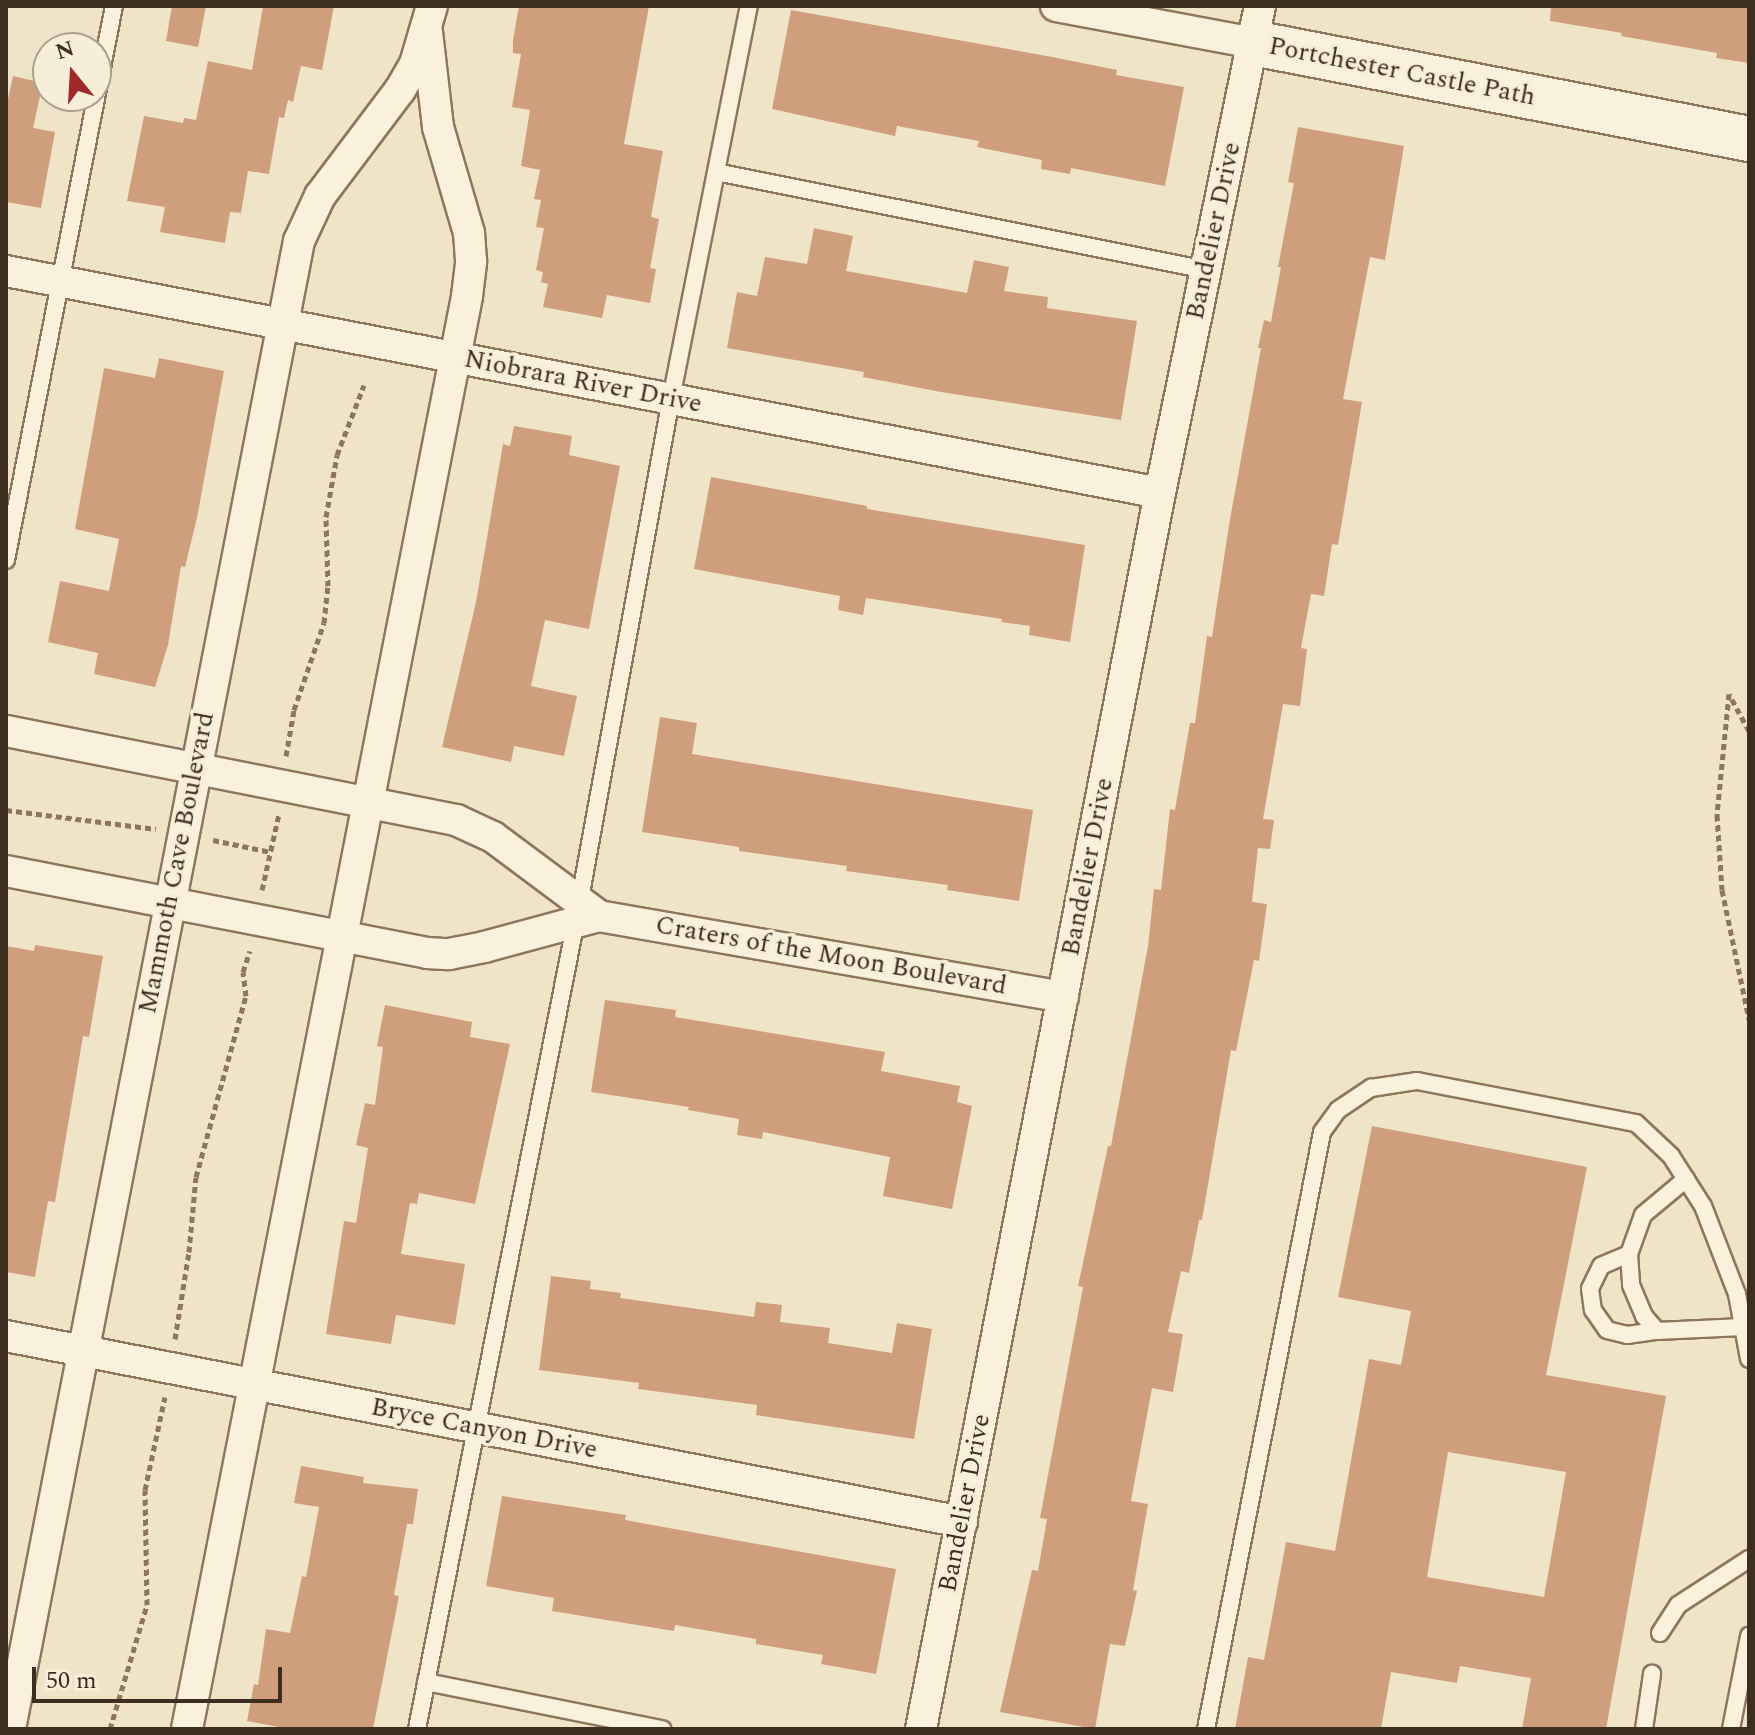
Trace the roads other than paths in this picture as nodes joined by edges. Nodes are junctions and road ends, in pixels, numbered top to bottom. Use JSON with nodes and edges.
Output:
{"nodes":[{"id":1,"x":114,"y":6,"type":"edge"},
{"id":2,"x":749,"y":6,"type":"edge"},
{"id":3,"x":1056,"y":6,"type":"edge"},
{"id":4,"x":430,"y":19,"type":"edge"},
{"id":5,"x":1256,"y":25,"type":"edge"},
{"id":6,"x":1749,"y":139,"type":"edge"},
{"id":7,"x":716,"y":172,"type":"junction"},
{"id":8,"x":1206,"y":270,"type":"junction"},
{"id":9,"x":6,"y":271,"type":"edge"},
{"id":10,"x":61,"y":281,"type":"junction"},
{"id":11,"x":282,"y":324,"type":"junction"},
{"id":12,"x":453,"y":357,"type":"junction"},
{"id":13,"x":671,"y":399,"type":"junction"},
{"id":14,"x":1160,"y":493,"type":"junction"},
{"id":15,"x":12,"y":498,"type":"edge"},
{"id":16,"x":6,"y":560,"type":"edge"},
{"id":17,"x":6,"y":731,"type":"edge"},
{"id":18,"x":196,"y":768,"type":"junction"},
{"id":19,"x":368,"y":802,"type":"junction"},
{"id":20,"x":6,"y":871,"type":"edge"},
{"id":21,"x":170,"y":903,"type":"junction"},
{"id":22,"x":585,"y":913,"type":"junction"},
{"id":23,"x":342,"y":936,"type":"junction"},
{"id":24,"x":1063,"y":997,"type":"junction"},
{"id":25,"x":1686,"y":1179,"type":"junction"},
{"id":26,"x":1629,"y":1254,"type":"junction"},
{"id":27,"x":1743,"y":1327,"type":"junction"},
{"id":28,"x":1657,"y":1331,"type":"junction"},
{"id":29,"x":6,"y":1336,"type":"edge"},
{"id":30,"x":83,"y":1351,"type":"junction"},
{"id":31,"x":1749,"y":1359,"type":"edge"},
{"id":32,"x":255,"y":1384,"type":"junction"},
{"id":33,"x":477,"y":1427,"type":"junction"},
{"id":34,"x":962,"y":1522,"type":"junction"},
{"id":35,"x":1749,"y":1559,"type":"edge"},
{"id":36,"x":1660,"y":1633,"type":"dead end"},
{"id":37,"x":1749,"y":1636,"type":"edge"},
{"id":38,"x":1652,"y":1674,"type":"dead end"},
{"id":39,"x":426,"y":1682,"type":"junction"},
{"id":40,"x":10,"y":1729,"type":"edge"},
{"id":41,"x":187,"y":1729,"type":"edge"},
{"id":42,"x":417,"y":1729,"type":"edge"},
{"id":43,"x":662,"y":1729,"type":"edge"},
{"id":44,"x":921,"y":1729,"type":"edge"},
{"id":45,"x":1206,"y":1729,"type":"edge"},
{"id":46,"x":1644,"y":1729,"type":"edge"},
{"id":47,"x":1731,"y":1729,"type":"edge"}],
"edges":[{"from":1,"to":10,"type":"lane"},
{"from":2,"to":7,"type":"lane"},
{"from":3,"to":5,"type":"street","name":"Portchester Castle Path"},
{"from":4,"to":11,"type":"street","name":"Mammoth Cave Boulevard"},
{"from":4,"to":12,"type":"street","name":"Mammoth Cave Boulevard"},
{"from":5,"to":6,"type":"street","name":"Portchester Castle Path"},
{"from":5,"to":8,"type":"street","name":"Bandelier Drive"},
{"from":7,"to":8,"type":"lane"},
{"from":7,"to":13,"type":"lane"},
{"from":8,"to":14,"type":"street","name":"Bandelier Drive"},
{"from":9,"to":10,"type":"street","name":"Niobrara River Drive"},
{"from":10,"to":11,"type":"street","name":"Niobrara River Drive"},
{"from":10,"to":15,"type":"lane"},
{"from":11,"to":12,"type":"street","name":"Niobrara River Drive"},
{"from":11,"to":18,"type":"street","name":"Mammoth Cave Boulevard"},
{"from":12,"to":13,"type":"street","name":"Niobrara River Drive"},
{"from":12,"to":19,"type":"street","name":"Mammoth Cave Boulevard"},
{"from":13,"to":14,"type":"street","name":"Niobrara River Drive"},
{"from":13,"to":22,"type":"lane"},
{"from":14,"to":24,"type":"street","name":"Bandelier Drive"},
{"from":15,"to":16,"type":"lane"},
{"from":17,"to":18,"type":"street","name":"Craters of the Moon Boulevard"},
{"from":18,"to":19,"type":"street","name":"Craters of the Moon Boulevard"},
{"from":18,"to":21,"type":"street","name":"Mammoth Cave Boulevard"},
{"from":19,"to":22,"type":"street","name":"Craters of the Moon Boulevard"},
{"from":19,"to":23,"type":"street","name":"Mammoth Cave Boulevard"},
{"from":20,"to":21,"type":"street","name":"Craters of the Moon Boulevard"},
{"from":21,"to":23,"type":"street","name":"Craters of the Moon Boulevard"},
{"from":21,"to":30,"type":"street","name":"Mammoth Cave Boulevard"},
{"from":22,"to":23,"type":"street","name":"Craters of the Moon Boulevard"},
{"from":22,"to":24,"type":"street","name":"Craters of the Moon Boulevard"},
{"from":22,"to":33,"type":"lane"},
{"from":23,"to":32,"type":"street","name":"Mammoth Cave Boulevard"},
{"from":24,"to":34,"type":"street","name":"Bandelier Drive"},
{"from":25,"to":26,"type":"lane"},
{"from":25,"to":27,"type":"lane"},
{"from":25,"to":45,"type":"lane"},
{"from":26,"to":28,"type":"lane"},
{"from":26,"to":28,"type":"lane"},
{"from":27,"to":28,"type":"lane"},
{"from":27,"to":31,"type":"lane"},
{"from":29,"to":30,"type":"street","name":"Bryce Canyon Drive"},
{"from":30,"to":32,"type":"street","name":"Bryce Canyon Drive"},
{"from":30,"to":40,"type":"street","name":"Mammoth Cave Boulevard"},
{"from":32,"to":33,"type":"street","name":"Bryce Canyon Drive"},
{"from":32,"to":41,"type":"street","name":"Mammoth Cave Boulevard"},
{"from":33,"to":34,"type":"street","name":"Bryce Canyon Drive"},
{"from":33,"to":39,"type":"lane"},
{"from":34,"to":44,"type":"street","name":"Bandelier Drive"},
{"from":35,"to":36,"type":"lane"},
{"from":37,"to":47,"type":"lane"},
{"from":38,"to":46,"type":"lane"},
{"from":39,"to":42,"type":"lane"},
{"from":39,"to":43,"type":"lane"}]}
